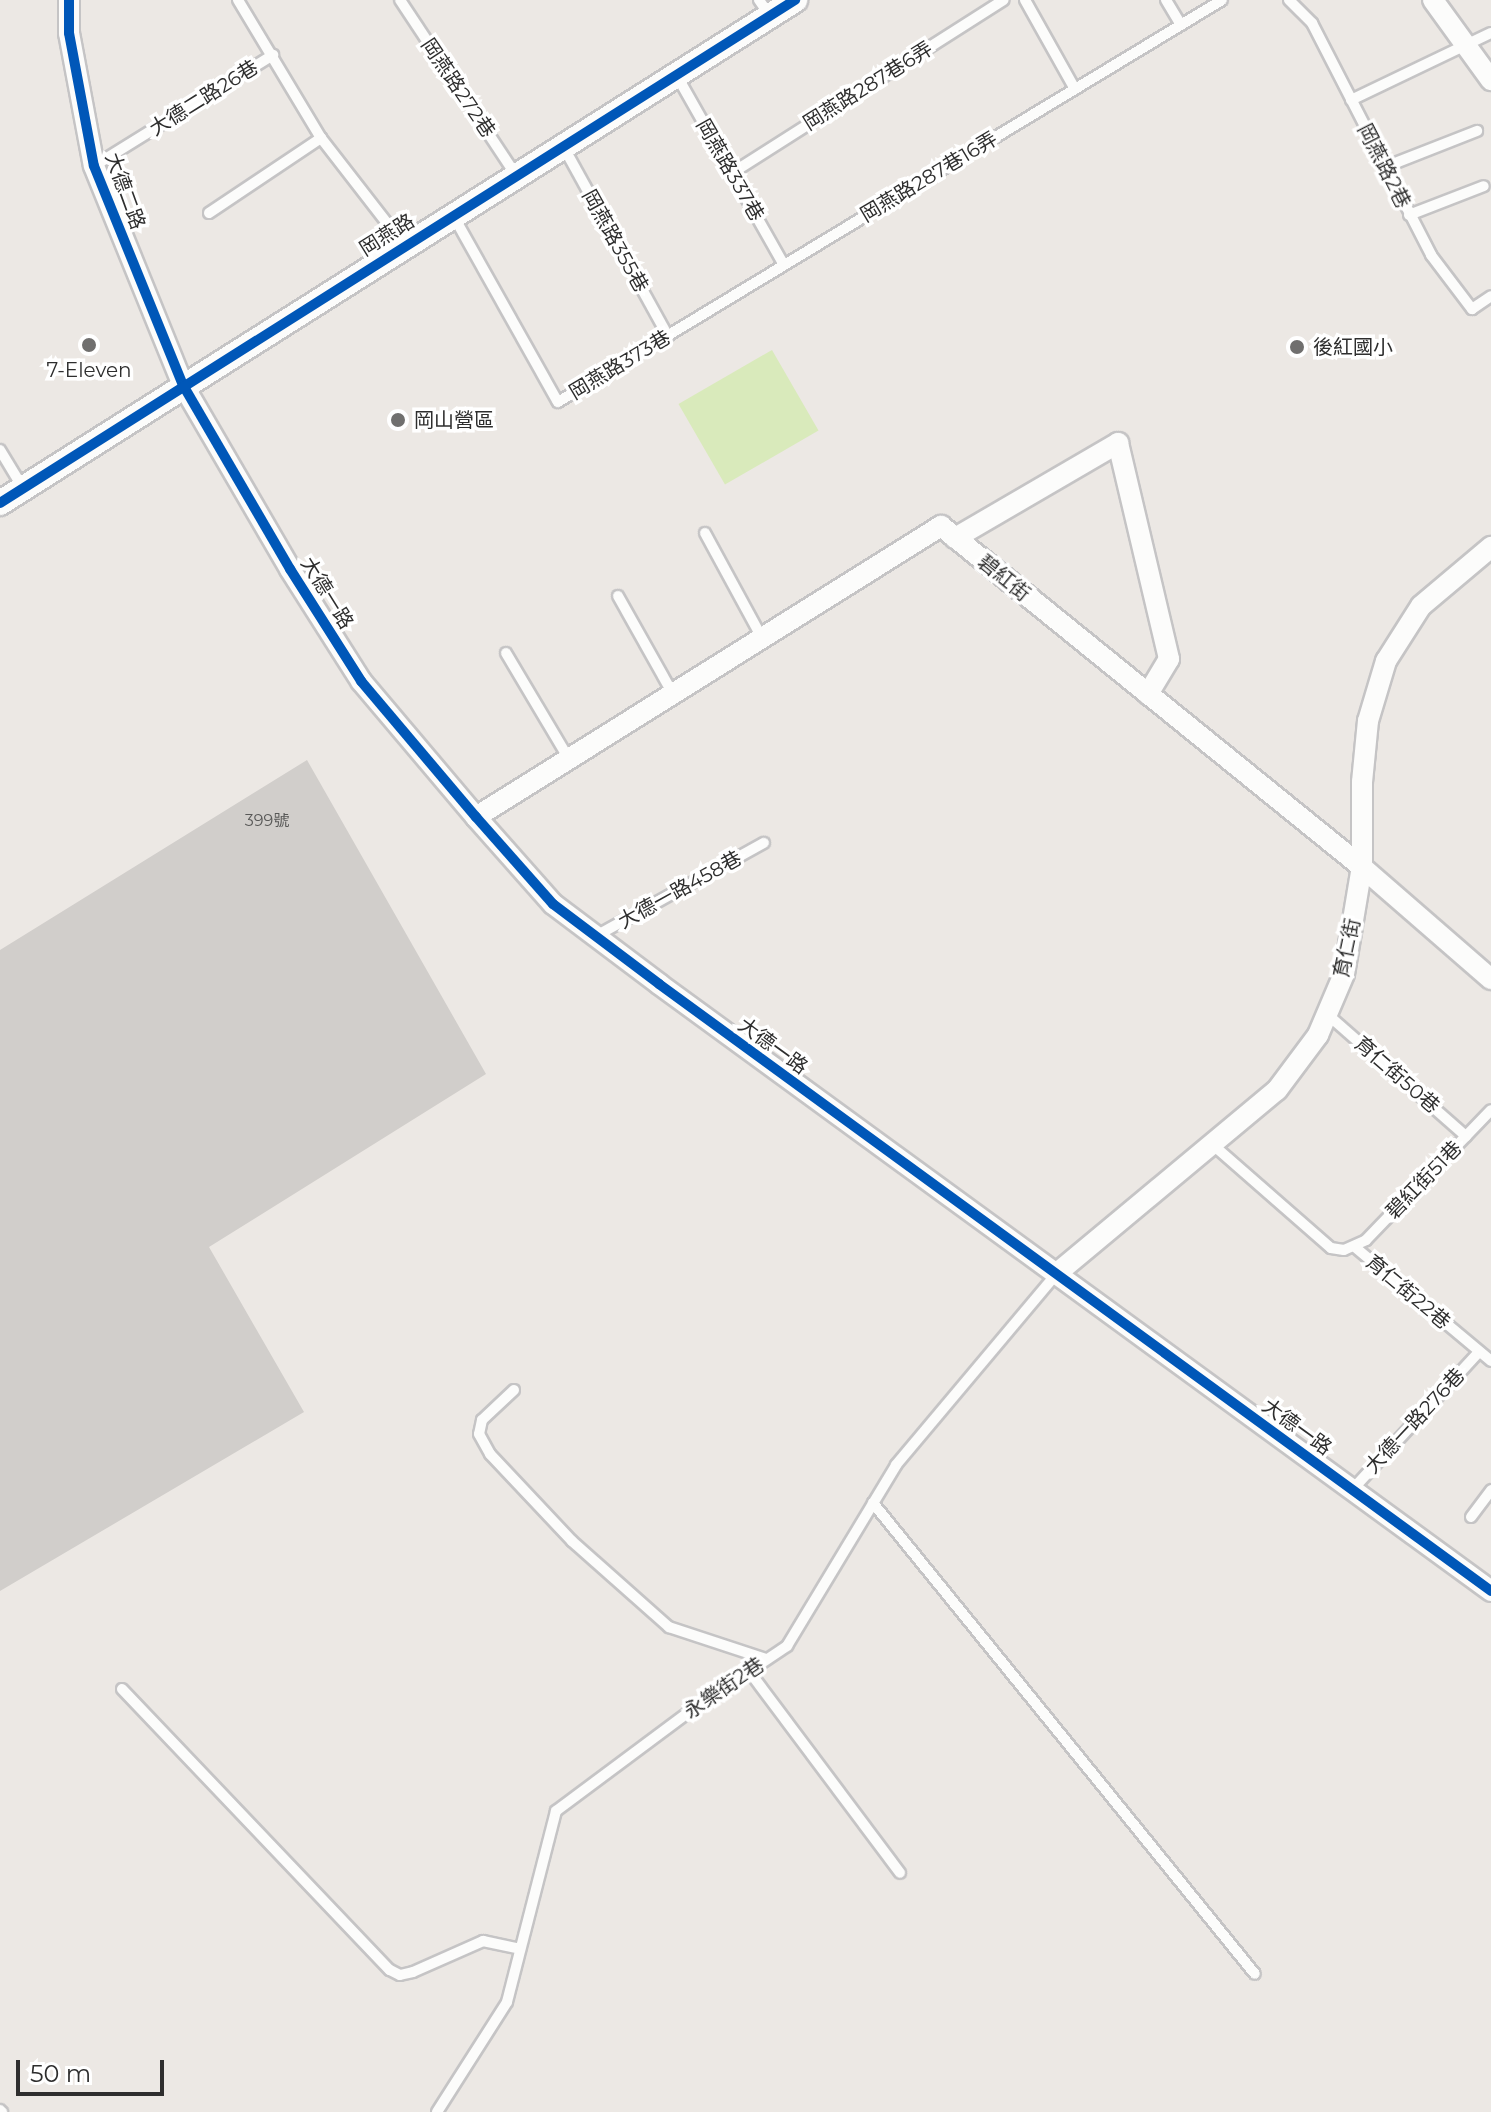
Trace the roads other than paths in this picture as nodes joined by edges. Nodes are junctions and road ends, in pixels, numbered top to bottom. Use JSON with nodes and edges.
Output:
{"nodes":[{"id":1,"x":69,"y":0,"type":"edge"},
{"id":2,"x":238,"y":0,"type":"edge"},
{"id":3,"x":400,"y":0,"type":"edge"},
{"id":4,"x":795,"y":0,"type":"edge"},
{"id":5,"x":1004,"y":0,"type":"edge"},
{"id":6,"x":1025,"y":0,"type":"edge"},
{"id":7,"x":1166,"y":0,"type":"edge"},
{"id":8,"x":1222,"y":0,"type":"edge"},
{"id":9,"x":1289,"y":0,"type":"edge"},
{"id":10,"x":1433,"y":0,"type":"edge"},
{"id":11,"x":764,"y":8,"type":"edge"},
{"id":12,"x":1181,"y":25,"type":"junction"},
{"id":13,"x":1491,"y":33,"type":"edge"},
{"id":14,"x":1469,"y":46,"type":"junction"},
{"id":15,"x":273,"y":55,"type":"junction"},
{"id":16,"x":676,"y":75,"type":"junction"},
{"id":17,"x":1491,"y":80,"type":"edge"},
{"id":18,"x":1075,"y":89,"type":"junction"},
{"id":19,"x":1351,"y":100,"type":"junction"},
{"id":20,"x":1477,"y":131,"type":"dead end"},
{"id":21,"x":321,"y":138,"type":"junction"},
{"id":22,"x":563,"y":146,"type":"junction"},
{"id":23,"x":94,"y":166,"type":"junction"},
{"id":24,"x":1385,"y":167,"type":"junction"},
{"id":25,"x":732,"y":173,"type":"junction"},
{"id":26,"x":516,"y":175,"type":"junction"},
{"id":27,"x":1484,"y":186,"type":"dead end"},
{"id":28,"x":209,"y":213,"type":"dead end"},
{"id":29,"x":453,"y":215,"type":"junction"},
{"id":30,"x":1409,"y":215,"type":"junction"},
{"id":31,"x":404,"y":245,"type":"junction"},
{"id":32,"x":784,"y":265,"type":"junction"},
{"id":33,"x":1491,"y":296,"type":"edge"},
{"id":34,"x":668,"y":336,"type":"junction"},
{"id":35,"x":183,"y":385,"type":"junction"},
{"id":36,"x":0,"y":450,"type":"edge"},
{"id":37,"x":23,"y":488,"type":"junction"},
{"id":38,"x":0,"y":503,"type":"edge"},
{"id":39,"x":705,"y":533,"type":"dead end"},
{"id":40,"x":955,"y":538,"type":"junction"},
{"id":41,"x":1491,"y":547,"type":"edge"},
{"id":42,"x":618,"y":596,"type":"dead end"},
{"id":43,"x":762,"y":638,"type":"junction"},
{"id":44,"x":506,"y":653,"type":"dead end"},
{"id":45,"x":673,"y":694,"type":"junction"},
{"id":46,"x":1148,"y":694,"type":"junction"},
{"id":47,"x":569,"y":759,"type":"junction"},
{"id":48,"x":476,"y":817,"type":"junction"},
{"id":49,"x":764,"y":843,"type":"dead end"},
{"id":50,"x":1362,"y":867,"type":"junction"},
{"id":51,"x":596,"y":936,"type":"junction"},
{"id":52,"x":1491,"y":979,"type":"edge"},
{"id":53,"x":1327,"y":1014,"type":"junction"},
{"id":54,"x":1491,"y":1110,"type":"edge"},
{"id":55,"x":1466,"y":1136,"type":"junction"},
{"id":56,"x":1212,"y":1144,"type":"junction"},
{"id":57,"x":1356,"y":1248,"type":"junction"},
{"id":58,"x":1056,"y":1274,"type":"junction"},
{"id":59,"x":1479,"y":1352,"type":"junction"},
{"id":60,"x":1491,"y":1361,"type":"edge"},
{"id":61,"x":514,"y":1390,"type":"dead end"},
{"id":62,"x":1352,"y":1490,"type":"junction"},
{"id":63,"x":1491,"y":1490,"type":"edge"},
{"id":64,"x":873,"y":1503,"type":"junction"},
{"id":65,"x":1471,"y":1517,"type":"dead end"},
{"id":66,"x":1491,"y":1591,"type":"edge"},
{"id":67,"x":766,"y":1659,"type":"junction"},
{"id":68,"x":749,"y":1671,"type":"junction"},
{"id":69,"x":122,"y":1689,"type":"dead end"},
{"id":70,"x":900,"y":1873,"type":"dead end"},
{"id":71,"x":520,"y":1949,"type":"junction"},
{"id":72,"x":1255,"y":1974,"type":"dead end"},
{"id":73,"x":437,"y":2112,"type":"edge"}],
"edges":[{"from":1,"to":23,"type":"street","name":"大德二路"},
{"from":2,"to":15,"type":"lane"},
{"from":3,"to":26,"type":"lane","name":"岡燕路272巷"},
{"from":4,"to":11,"type":"street","name":"岡燕路"},
{"from":5,"to":25,"type":"lane","name":"岡燕路287巷6弄"},
{"from":6,"to":18,"type":"lane"},
{"from":7,"to":12,"type":"lane"},
{"from":8,"to":12,"type":"lane","name":"岡燕路287巷16弄"},
{"from":9,"to":19,"type":"lane","name":"岡燕路2巷"},
{"from":10,"to":14,"type":"street"},
{"from":11,"to":16,"type":"street","name":"岡燕路"},
{"from":12,"to":18,"type":"lane","name":"岡燕路287巷16弄"},
{"from":13,"to":14,"type":"lane"},
{"from":14,"to":17,"type":"street"},
{"from":14,"to":19,"type":"lane"},
{"from":15,"to":21,"type":"lane","name":"大德二路26巷"},
{"from":15,"to":23,"type":"lane","name":"大德二路26巷"},
{"from":16,"to":22,"type":"street","name":"岡燕路"},
{"from":16,"to":25,"type":"lane","name":"岡燕路337巷"},
{"from":18,"to":32,"type":"lane","name":"岡燕路287巷16弄"},
{"from":19,"to":24,"type":"lane","name":"岡燕路2巷"},
{"from":20,"to":24,"type":"lane"},
{"from":21,"to":28,"type":"lane"},
{"from":21,"to":31,"type":"lane","name":"大德二路26巷"},
{"from":22,"to":26,"type":"street","name":"岡燕路"},
{"from":22,"to":34,"type":"lane","name":"岡燕路355巷"},
{"from":23,"to":35,"type":"street","name":"大德二路"},
{"from":24,"to":30,"type":"lane","name":"岡燕路2巷"},
{"from":25,"to":32,"type":"lane","name":"岡燕路337巷"},
{"from":26,"to":29,"type":"street","name":"岡燕路"},
{"from":27,"to":30,"type":"lane"},
{"from":29,"to":31,"type":"street","name":"岡燕路"},
{"from":29,"to":34,"type":"lane","name":"岡燕路373巷"},
{"from":30,"to":33,"type":"lane","name":"岡燕路2巷"},
{"from":31,"to":35,"type":"street","name":"岡燕路"},
{"from":32,"to":34,"type":"lane","name":"岡燕路373巷"},
{"from":35,"to":37,"type":"street","name":"岡燕路"},
{"from":35,"to":48,"type":"street","name":"大德一路"},
{"from":36,"to":37,"type":"lane"},
{"from":37,"to":38,"type":"street","name":"岡燕路"},
{"from":39,"to":43,"type":"lane"},
{"from":40,"to":43,"type":"street"},
{"from":40,"to":46,"type":"street","name":"碧紅街"},
{"from":40,"to":46,"type":"street"},
{"from":41,"to":50,"type":"street","name":"育仁街"},
{"from":42,"to":45,"type":"lane"},
{"from":43,"to":45,"type":"street"},
{"from":44,"to":47,"type":"lane"},
{"from":45,"to":47,"type":"street"},
{"from":46,"to":50,"type":"street","name":"碧紅街"},
{"from":47,"to":48,"type":"street"},
{"from":48,"to":51,"type":"street","name":"大德一路"},
{"from":49,"to":51,"type":"lane","name":"大德一路458巷"},
{"from":50,"to":52,"type":"street","name":"碧紅街"},
{"from":50,"to":53,"type":"street","name":"育仁街"},
{"from":51,"to":58,"type":"street","name":"大德一路"},
{"from":53,"to":55,"type":"lane","name":"育仁街50巷"},
{"from":53,"to":56,"type":"street","name":"育仁街"},
{"from":54,"to":55,"type":"lane","name":"碧紅街51巷"},
{"from":55,"to":57,"type":"lane","name":"碧紅街51巷"},
{"from":56,"to":57,"type":"lane","name":"育仁街22巷"},
{"from":56,"to":58,"type":"street","name":"育仁街"},
{"from":57,"to":59,"type":"lane","name":"育仁街22巷"},
{"from":58,"to":62,"type":"street","name":"大德一路"},
{"from":58,"to":64,"type":"lane","name":"永樂街2巷"},
{"from":59,"to":60,"type":"lane","name":"育仁街22巷"},
{"from":59,"to":62,"type":"lane","name":"大德一路276巷"},
{"from":61,"to":67,"type":"lane"},
{"from":62,"to":66,"type":"street","name":"大德一路"},
{"from":63,"to":65,"type":"lane"},
{"from":64,"to":67,"type":"lane","name":"永樂街2巷"},
{"from":64,"to":72,"type":"lane"},
{"from":67,"to":68,"type":"lane","name":"永樂街2巷"},
{"from":68,"to":70,"type":"lane"},
{"from":68,"to":71,"type":"lane","name":"永樂街2巷"},
{"from":69,"to":71,"type":"lane"},
{"from":71,"to":73,"type":"lane","name":"永樂街2巷"}]}
